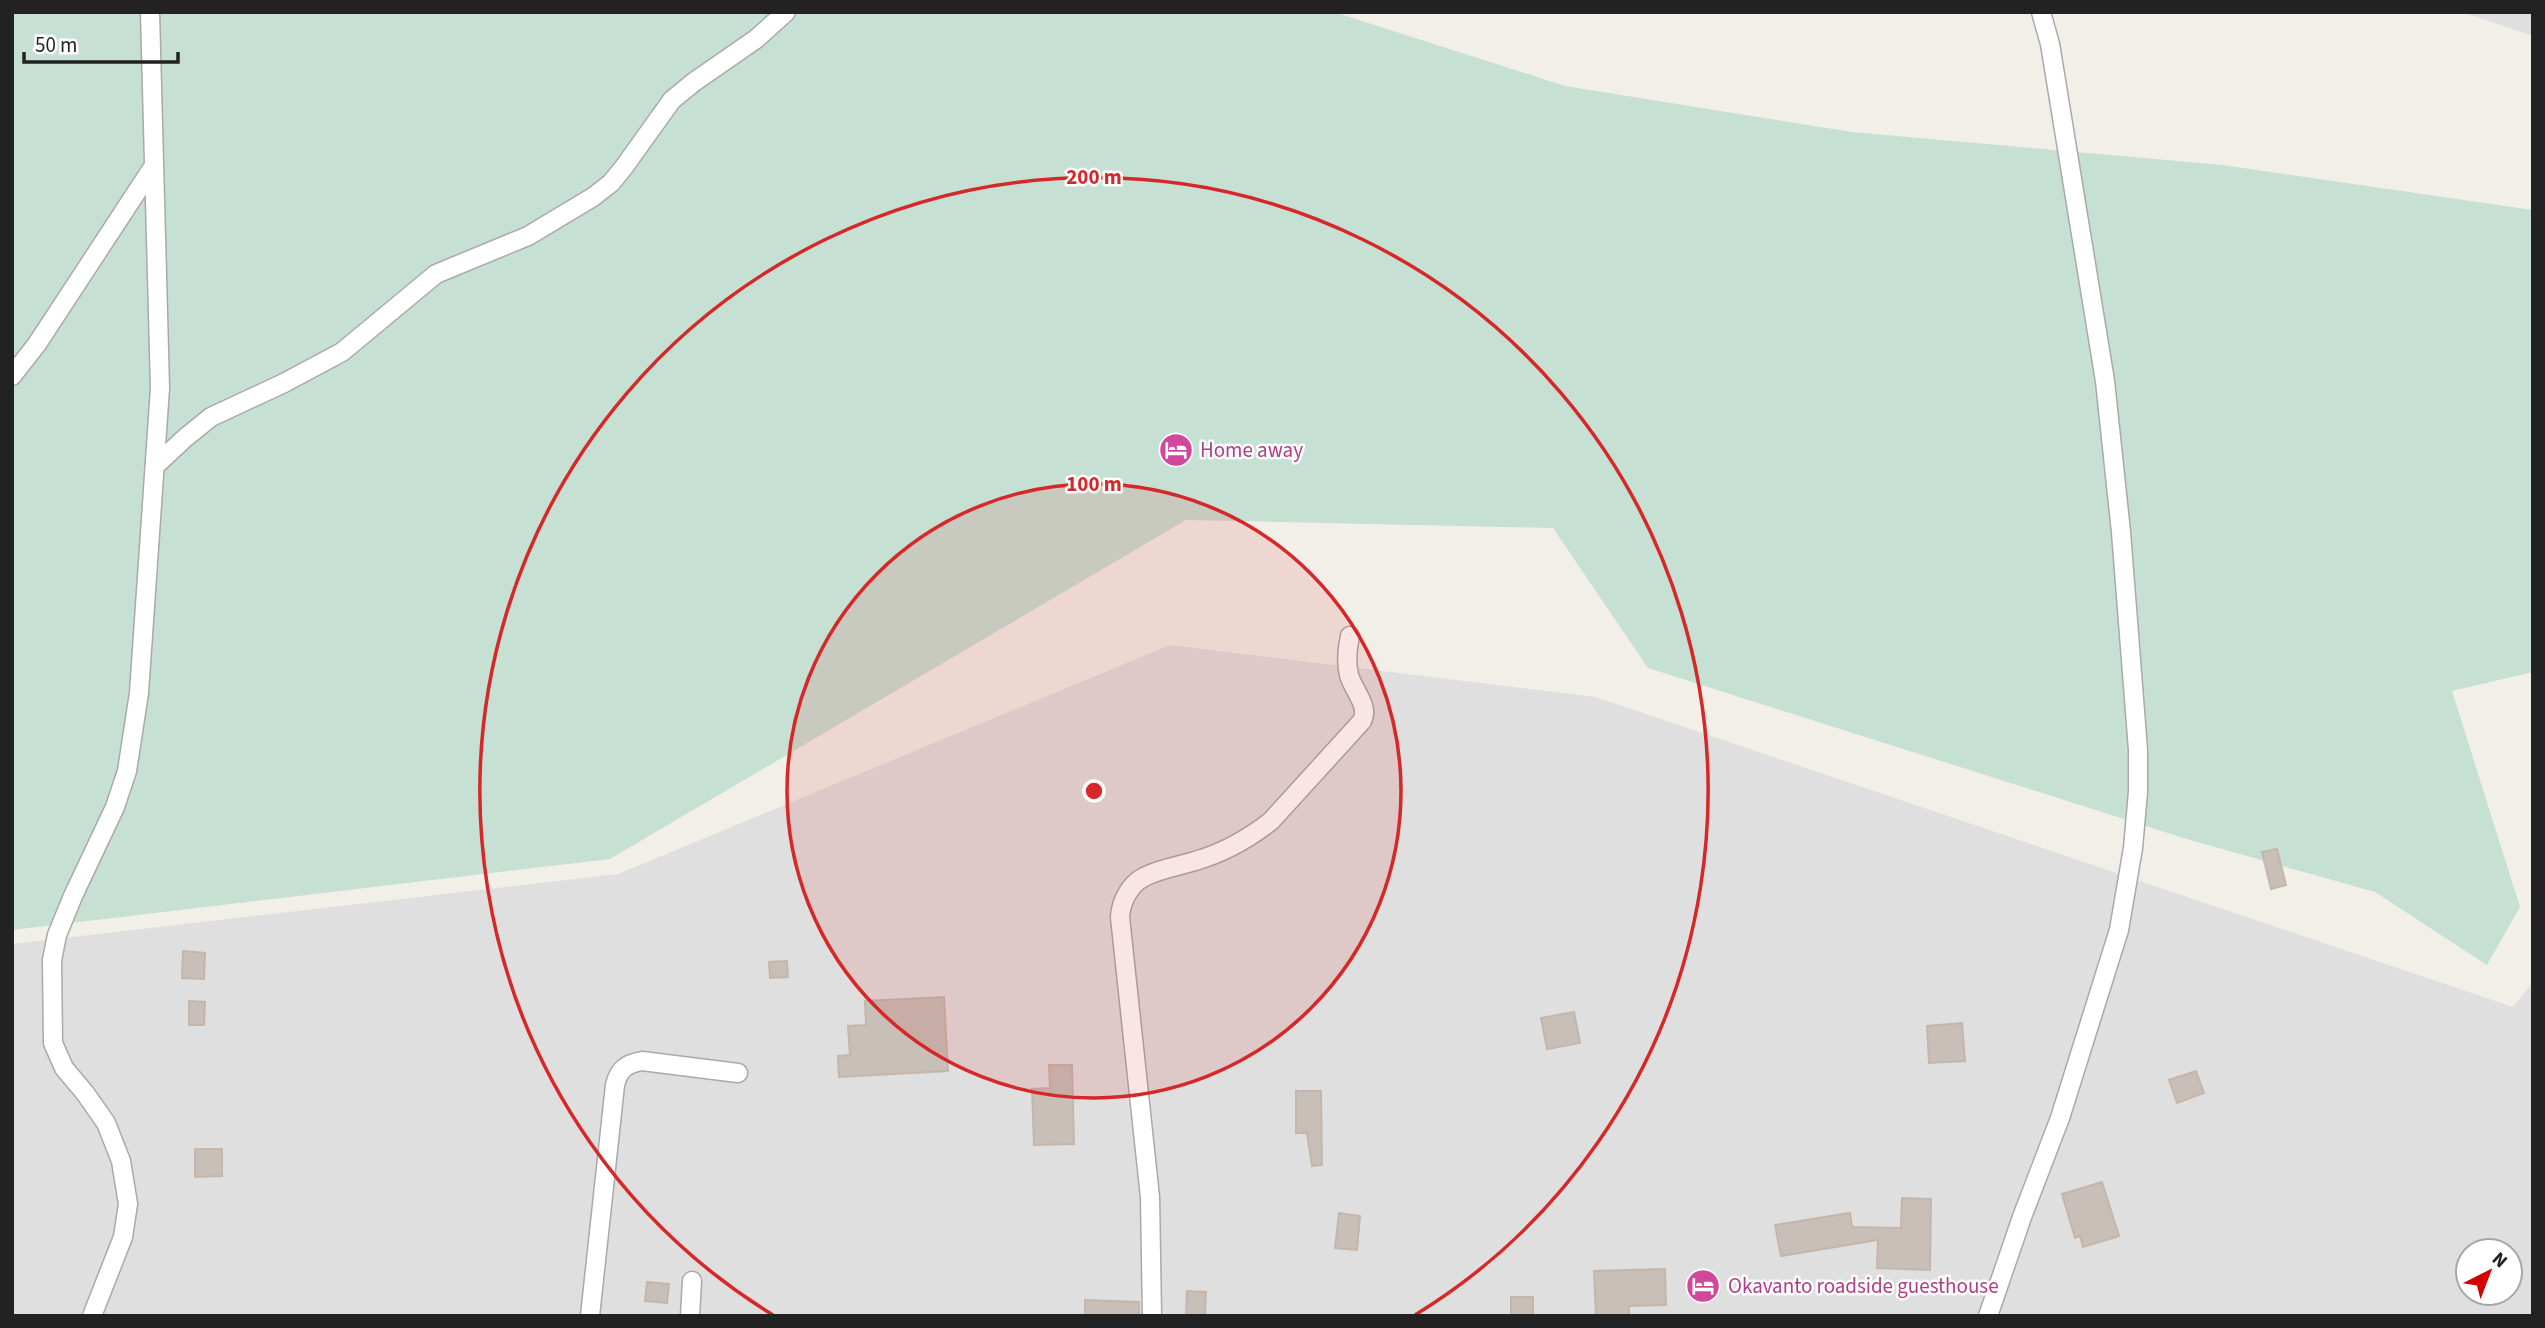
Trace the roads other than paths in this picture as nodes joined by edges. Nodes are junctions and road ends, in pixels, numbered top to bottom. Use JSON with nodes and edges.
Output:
{"nodes":[{"id":1,"x":150,"y":12,"type":"edge"},
{"id":2,"x":786,"y":12,"type":"edge"},
{"id":3,"x":2041,"y":12,"type":"edge"},
{"id":4,"x":153,"y":167,"type":"junction"},
{"id":5,"x":12,"y":376,"type":"edge"},
{"id":6,"x":155,"y":466,"type":"junction"},
{"id":7,"x":1350,"y":636,"type":"dead end"},
{"id":8,"x":738,"y":1073,"type":"dead end"},
{"id":9,"x":692,"y":1280,"type":"dead end"},
{"id":10,"x":92,"y":1316,"type":"edge"},
{"id":11,"x":590,"y":1316,"type":"edge"},
{"id":12,"x":690,"y":1316,"type":"edge"},
{"id":13,"x":1152,"y":1316,"type":"edge"},
{"id":14,"x":1988,"y":1316,"type":"edge"}],
"edges":[{"from":1,"to":4,"type":"street"},
{"from":2,"to":6,"type":"street"},
{"from":3,"to":14,"type":"street"},
{"from":4,"to":5,"type":"street"},
{"from":4,"to":6,"type":"street"},
{"from":6,"to":10,"type":"street"},
{"from":7,"to":13,"type":"street"},
{"from":8,"to":11,"type":"street"},
{"from":9,"to":12,"type":"street"}]}
